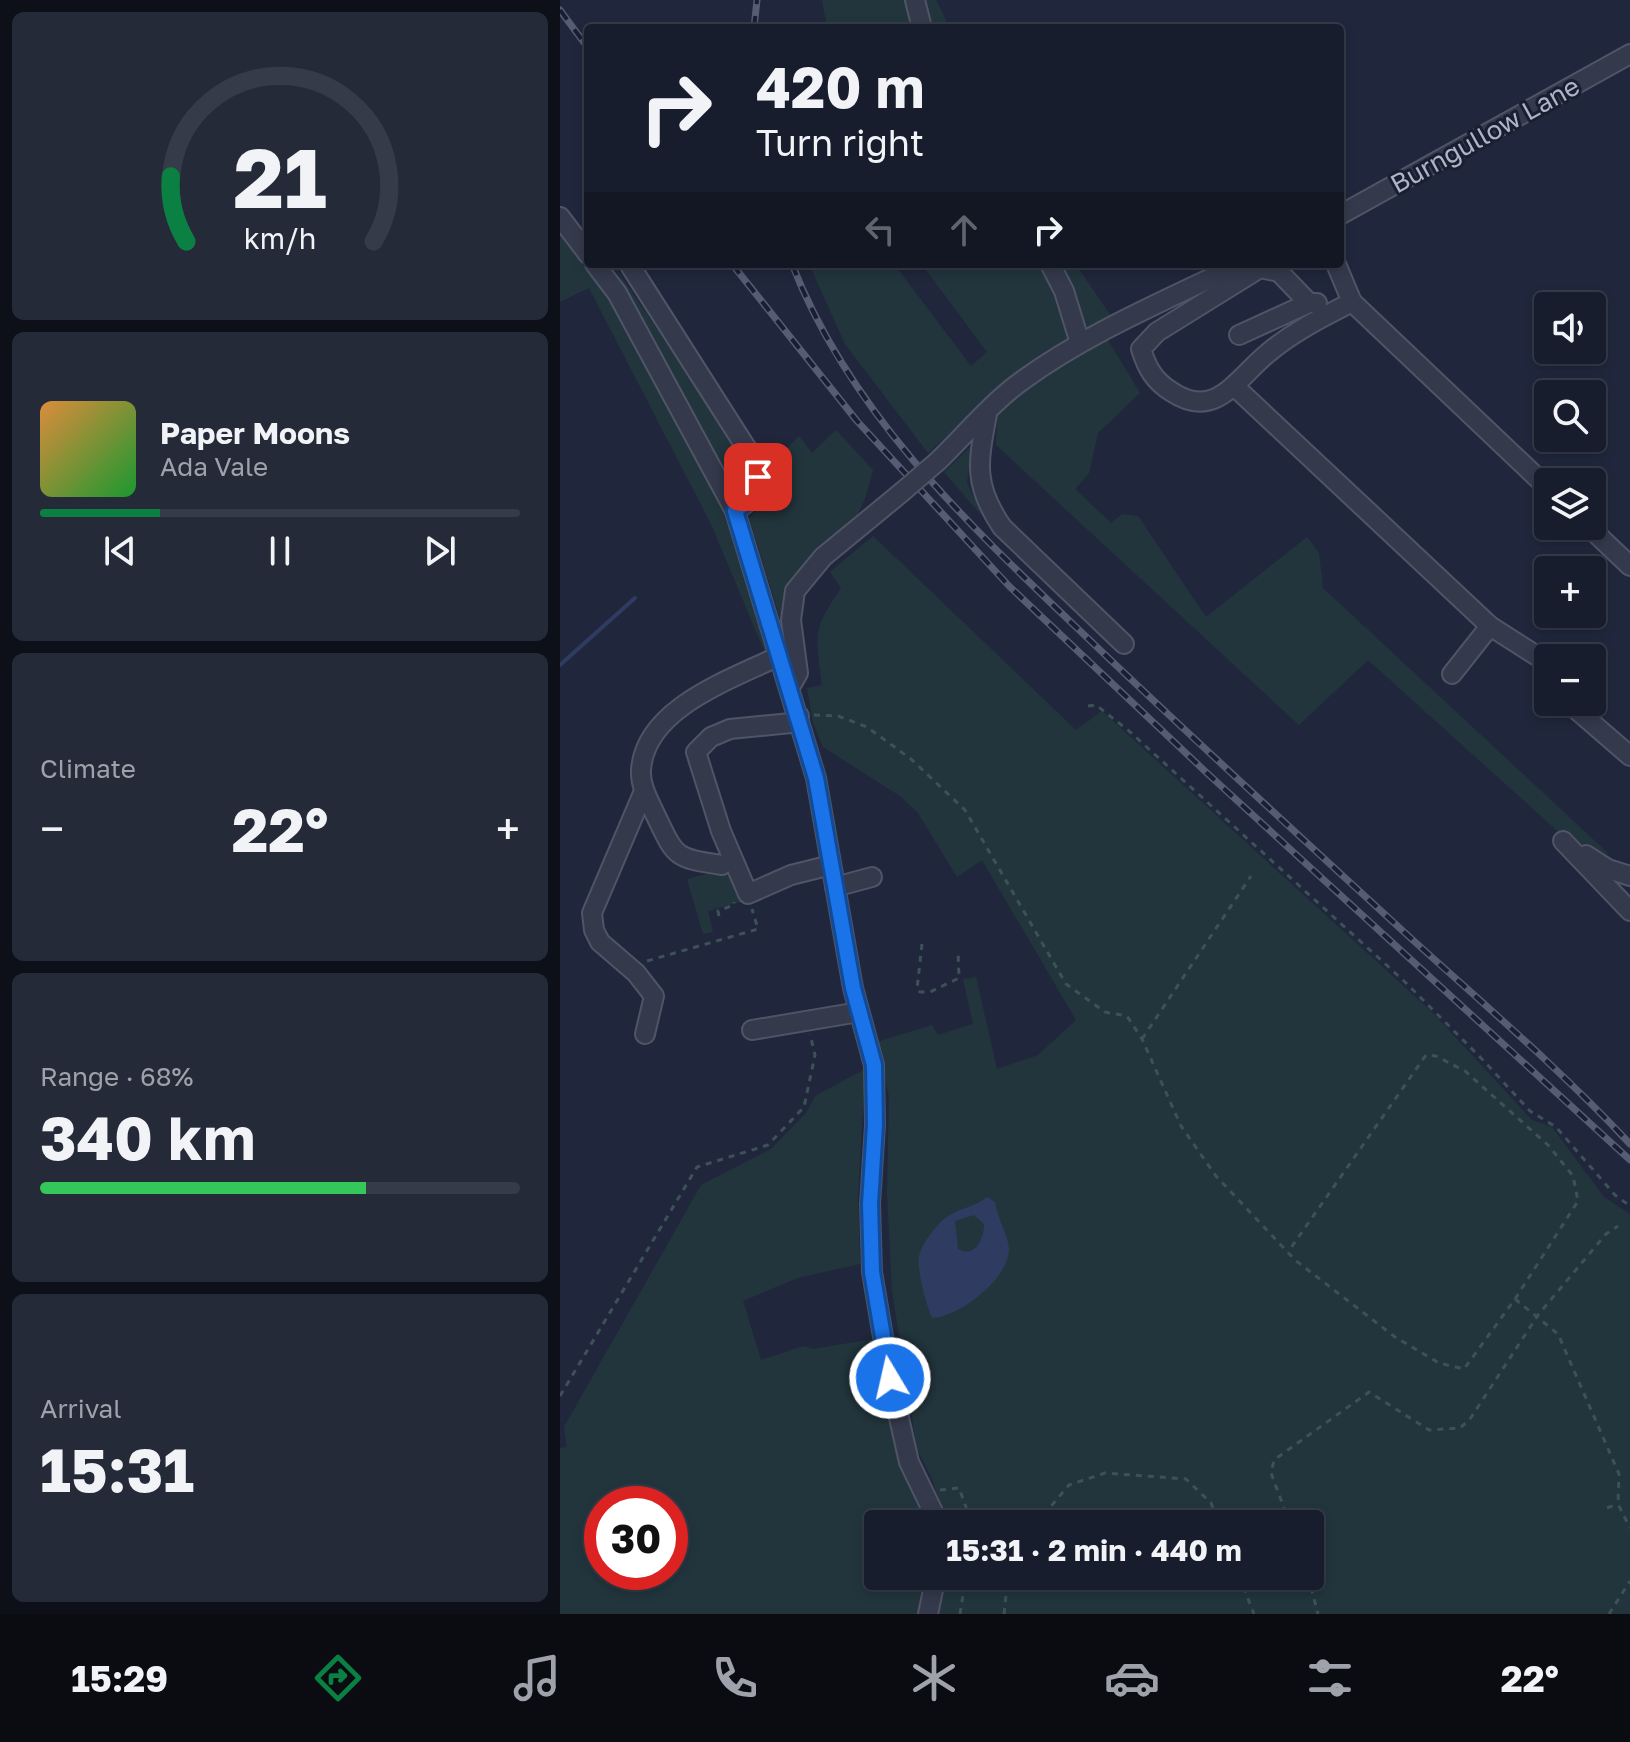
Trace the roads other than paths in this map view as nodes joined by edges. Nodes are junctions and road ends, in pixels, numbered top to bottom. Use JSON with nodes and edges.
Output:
{"nodes":[{"id":1,"x":915,"y":0,"type":"edge"},
{"id":2,"x":921,"y":24,"type":"edge"},
{"id":3,"x":1630,"y":54,"type":"edge"},
{"id":4,"x":1344,"y":213,"type":"edge"},
{"id":5,"x":560,"y":217,"type":"edge"},
{"id":6,"x":584,"y":249,"type":"edge"},
{"id":7,"x":598,"y":268,"type":"edge"},
{"id":8,"x":632,"y":268,"type":"edge"},
{"id":9,"x":1052,"y":268,"type":"edge"},
{"id":10,"x":1232,"y":268,"type":"edge"},
{"id":11,"x":1338,"y":268,"type":"edge"},
{"id":12,"x":1352,"y":302,"type":"junction"},
{"id":13,"x":1309,"y":303,"type":"junction"},
{"id":14,"x":1239,"y":335,"type":"dead end"},
{"id":15,"x":1080,"y":343,"type":"junction"},
{"id":16,"x":1234,"y":386,"type":"junction"},
{"id":17,"x":987,"y":414,"type":"junction"},
{"id":18,"x":1534,"y":475,"type":"edge"},
{"id":19,"x":735,"y":511,"type":"junction"},
{"id":20,"x":1603,"y":540,"type":"edge"},
{"id":21,"x":1630,"y":566,"type":"edge"},
{"id":22,"x":1490,"y":626,"type":"junction"},
{"id":23,"x":1124,"y":644,"type":"dead end"},
{"id":24,"x":1534,"y":654,"type":"edge"},
{"id":25,"x":781,"y":655,"type":"junction"},
{"id":26,"x":1452,"y":674,"type":"dead end"},
{"id":27,"x":790,"y":687,"type":"junction"},
{"id":28,"x":799,"y":716,"type":"junction"},
{"id":29,"x":1584,"y":716,"type":"edge"},
{"id":30,"x":1630,"y":756,"type":"edge"},
{"id":31,"x":644,"y":791,"type":"junction"},
{"id":32,"x":722,"y":865,"type":"dead end"},
{"id":33,"x":831,"y":865,"type":"junction"},
{"id":34,"x":1630,"y":876,"type":"edge"},
{"id":35,"x":872,"y":877,"type":"dead end"},
{"id":36,"x":835,"y":887,"type":"junction"},
{"id":37,"x":1630,"y":911,"type":"edge"},
{"id":38,"x":859,"y":1012,"type":"junction"},
{"id":39,"x":752,"y":1030,"type":"dead end"},
{"id":40,"x":645,"y":1034,"type":"dead end"},
{"id":41,"x":931,"y":1510,"type":"edge"},
{"id":42,"x":933,"y":1590,"type":"edge"},
{"id":43,"x":928,"y":1614,"type":"edge"}],
"edges":[{"from":1,"to":2,"type":"street"},
{"from":3,"to":4,"type":"street","name":"Burngullow Lane"},
{"from":5,"to":6,"type":"street"},
{"from":7,"to":19,"type":"street"},
{"from":8,"to":19,"type":"street"},
{"from":9,"to":15,"type":"street"},
{"from":10,"to":15,"type":"street"},
{"from":11,"to":12,"type":"street"},
{"from":12,"to":13,"type":"street"},
{"from":12,"to":16,"type":"street"},
{"from":12,"to":18,"type":"street"},
{"from":13,"to":14,"type":"street"},
{"from":13,"to":16,"type":"street"},
{"from":15,"to":17,"type":"street"},
{"from":16,"to":22,"type":"street"},
{"from":17,"to":23,"type":"street"},
{"from":17,"to":27,"type":"street","bridge":true},
{"from":19,"to":25,"type":"street"},
{"from":20,"to":21,"type":"street"},
{"from":22,"to":24,"type":"street"},
{"from":22,"to":26,"type":"street"},
{"from":25,"to":27,"type":"street"},
{"from":25,"to":31,"type":"street"},
{"from":27,"to":28,"type":"street"},
{"from":28,"to":33,"type":"street"},
{"from":28,"to":33,"type":"street"},
{"from":29,"to":30,"type":"street"},
{"from":31,"to":32,"type":"street"},
{"from":31,"to":40,"type":"street"},
{"from":33,"to":36,"type":"street"},
{"from":34,"to":37,"type":"street"},
{"from":35,"to":36,"type":"street"},
{"from":36,"to":38,"type":"street"},
{"from":38,"to":39,"type":"street"},
{"from":38,"to":41,"type":"street"},
{"from":42,"to":43,"type":"street"}]}
